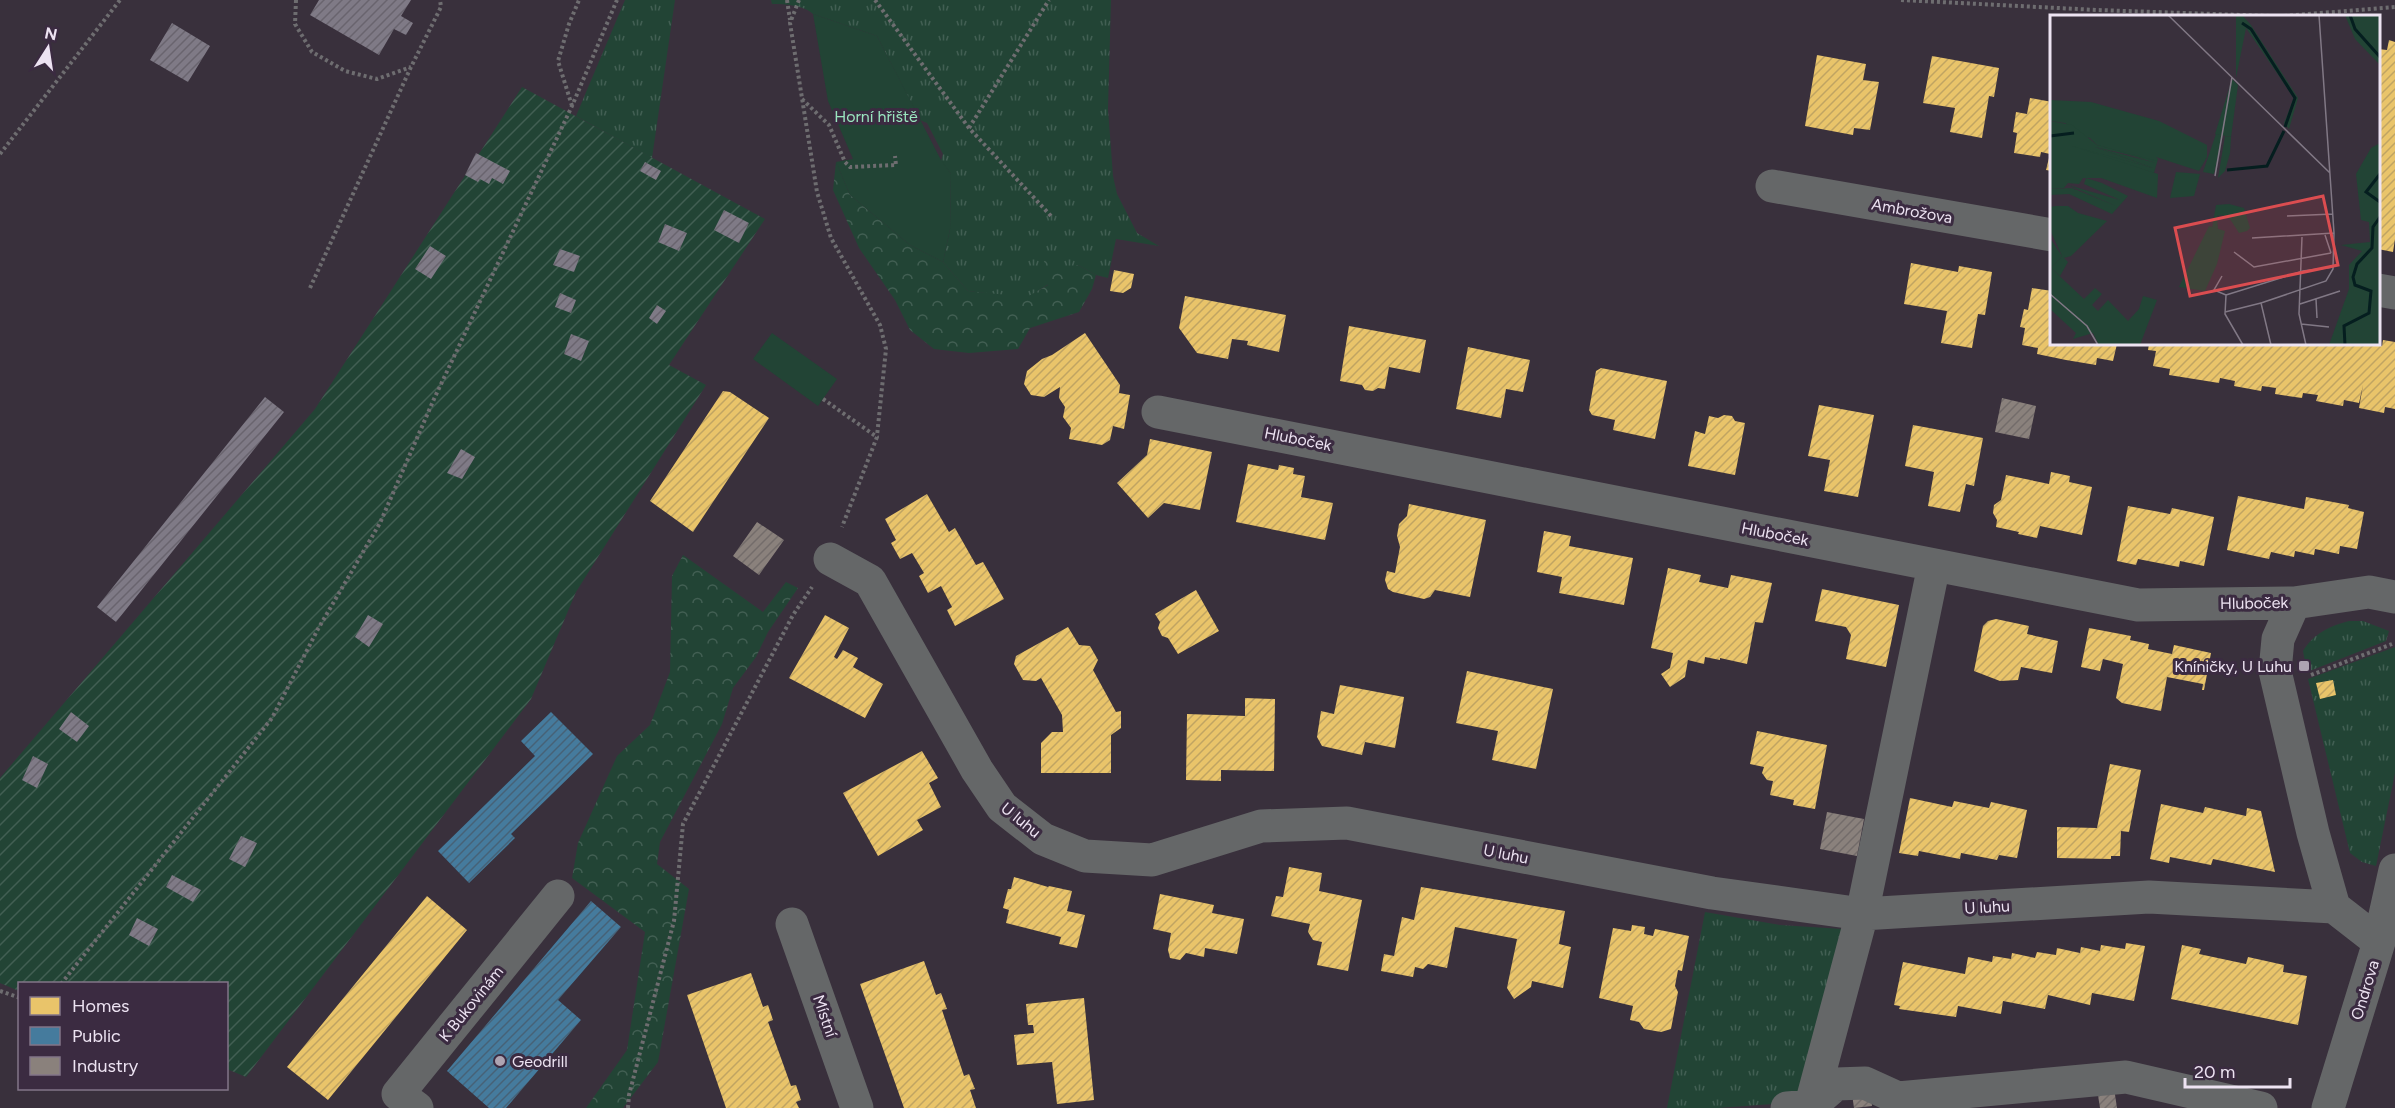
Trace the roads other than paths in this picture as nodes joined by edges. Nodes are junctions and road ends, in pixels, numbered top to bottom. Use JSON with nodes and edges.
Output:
{"nodes":[{"id":1,"x":1772,"y":186,"type":"dead end"},
{"id":2,"x":2050,"y":235,"type":"edge"},
{"id":3,"x":2380,"y":290,"type":"edge"},
{"id":4,"x":2395,"y":293,"type":"edge"},
{"id":5,"x":1158,"y":412,"type":"dead end"},
{"id":6,"x":830,"y":559,"type":"road end"},
{"id":7,"x":1934,"y":565,"type":"junction"},
{"id":8,"x":2395,"y":597,"type":"edge"},
{"id":9,"x":2294,"y":603,"type":"junction"},
{"id":10,"x":2395,"y":870,"type":"edge"},
{"id":11,"x":558,"y":896,"type":"dead end"},
{"id":12,"x":2334,"y":907,"type":"junction"},
{"id":13,"x":1862,"y":914,"type":"junction"},
{"id":14,"x":792,"y":924,"type":"dead end"},
{"id":15,"x":2379,"y":942,"type":"junction"},
{"id":16,"x":1803,"y":1107,"type":"edge"},
{"id":17,"x":417,"y":1108,"type":"edge"},
{"id":18,"x":857,"y":1108,"type":"edge"},
{"id":19,"x":2261,"y":1108,"type":"edge"},
{"id":20,"x":2328,"y":1108,"type":"edge"}],
"edges":[{"from":1,"to":2,"type":"street","name":"Ambrožova"},
{"from":3,"to":4,"type":"street"},
{"from":5,"to":7,"type":"street","name":"Hluboček"},
{"from":6,"to":13,"type":"street","name":"U luhu"},
{"from":7,"to":9,"type":"street","name":"Hluboček"},
{"from":7,"to":13,"type":"street"},
{"from":8,"to":9,"type":"street","name":"Hluboček"},
{"from":9,"to":12,"type":"street"},
{"from":10,"to":15,"type":"street","name":"Ondrova"},
{"from":11,"to":17,"type":"street","name":"K Bukovinám"},
{"from":12,"to":13,"type":"street","name":"U luhu"},
{"from":12,"to":15,"type":"street"},
{"from":13,"to":16,"type":"street"},
{"from":14,"to":18,"type":"street","name":"Místní"},
{"from":15,"to":20,"type":"street","name":"Ondrova"},
{"from":16,"to":19,"type":"street"}]}
